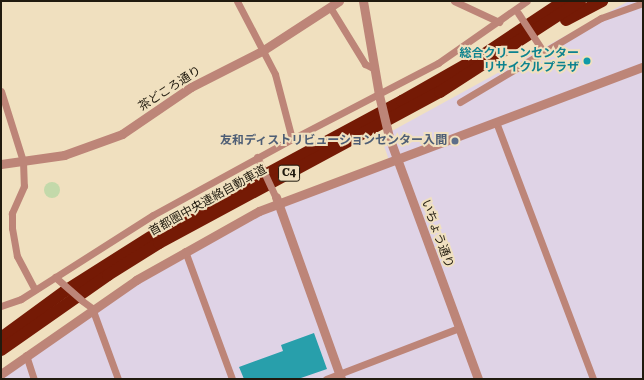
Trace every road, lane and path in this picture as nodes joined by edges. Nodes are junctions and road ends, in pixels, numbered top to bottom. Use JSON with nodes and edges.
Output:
{"nodes":[{"id":1,"x":237,"y":1,"type":"edge"},
{"id":2,"x":339,"y":1,"type":"edge"},
{"id":3,"x":363,"y":1,"type":"edge"},
{"id":4,"x":454,"y":1,"type":"edge"},
{"id":5,"x":528,"y":1,"type":"edge"},
{"id":6,"x":559,"y":1,"type":"edge"},
{"id":7,"x":564,"y":1,"type":"edge"},
{"id":8,"x":580,"y":1,"type":"edge"},
{"id":9,"x":602,"y":1,"type":"edge"},
{"id":10,"x":643,"y":3,"type":"edge"},
{"id":11,"x":330,"y":7,"type":"junction"},
{"id":12,"x":517,"y":12,"type":"junction"},
{"id":13,"x":499,"y":22,"type":"junction"},
{"id":14,"x":543,"y":50,"type":"junction"},
{"id":15,"x":262,"y":51,"type":"junction"},
{"id":16,"x":483,"y":55,"type":"junction"},
{"id":17,"x":643,"y":67,"type":"edge"},
{"id":18,"x":372,"y":68,"type":"junction"},
{"id":19,"x":472,"y":72,"type":"junction"},
{"id":20,"x":1,"y":91,"type":"edge"},
{"id":21,"x":379,"y":95,"type":"junction"},
{"id":22,"x":460,"y":102,"type":"dead end"},
{"id":23,"x":496,"y":122,"type":"junction"},
{"id":24,"x":292,"y":140,"type":"junction"},
{"id":25,"x":257,"y":157,"type":"junction"},
{"id":26,"x":396,"y":158,"type":"junction"},
{"id":27,"x":23,"y":162,"type":"junction"},
{"id":28,"x":1,"y":164,"type":"edge"},
{"id":29,"x":277,"y":199,"type":"junction"},
{"id":30,"x":185,"y":251,"type":"junction"},
{"id":31,"x":55,"y":277,"type":"junction"},
{"id":32,"x":35,"y":290,"type":"junction"},
{"id":33,"x":1,"y":306,"type":"edge"},
{"id":34,"x":92,"y":308,"type":"junction"},
{"id":35,"x":459,"y":328,"type":"junction"},
{"id":36,"x":1,"y":338,"type":"edge"},
{"id":37,"x":1,"y":350,"type":"edge"},
{"id":38,"x":26,"y":355,"type":"junction"},
{"id":39,"x":1,"y":374,"type":"edge"},
{"id":40,"x":340,"y":377,"type":"edge"},
{"id":41,"x":34,"y":379,"type":"edge"},
{"id":42,"x":118,"y":379,"type":"edge"},
{"id":43,"x":232,"y":379,"type":"edge"},
{"id":44,"x":326,"y":379,"type":"edge"},
{"id":45,"x":478,"y":379,"type":"edge"},
{"id":46,"x":593,"y":379,"type":"edge"}],
"edges":[{"from":1,"to":15,"type":"street"},
{"from":2,"to":11,"type":"street","name":"茶どころ通り"},
{"from":3,"to":18,"type":"street","name":"いちょう通り"},
{"from":4,"to":13,"type":"street"},
{"from":5,"to":12,"type":"street"},
{"from":6,"to":16,"type":"highway"},
{"from":7,"to":16,"type":"highway","name":"首都圏中央連絡自動車道","number":"C4"},
{"from":8,"to":19,"type":"highway","name":"首都圏中央連絡自動車道","number":"C4"},
{"from":9,"to":19,"type":"highway"},
{"from":10,"to":14,"type":"street"},
{"from":11,"to":15,"type":"street","name":"茶どころ通り"},
{"from":11,"to":18,"type":"street"},
{"from":12,"to":13,"type":"street"},
{"from":12,"to":14,"type":"street","bridge":true},
{"from":13,"to":21,"type":"street"},
{"from":14,"to":22,"type":"street"},
{"from":15,"to":24,"type":"street"},
{"from":15,"to":27,"type":"street","name":"茶どころ通り"},
{"from":16,"to":36,"type":"highway","name":"首都圏中央連絡自動車道","number":"C4"},
{"from":17,"to":23,"type":"street"},
{"from":18,"to":21,"type":"street","name":"いちょう通り"},
{"from":19,"to":37,"type":"highway","name":"首都圏中央連絡自動車道","number":"C4"},
{"from":20,"to":27,"type":"street"},
{"from":21,"to":24,"type":"street"},
{"from":21,"to":26,"type":"street","name":"いちょう通り","bridge":true},
{"from":23,"to":26,"type":"street"},
{"from":23,"to":46,"type":"street"},
{"from":24,"to":25,"type":"street"},
{"from":25,"to":29,"type":"street","bridge":true},
{"from":25,"to":31,"type":"street"},
{"from":26,"to":29,"type":"street"},
{"from":26,"to":35,"type":"street","name":"いちょう通り"},
{"from":27,"to":28,"type":"street","name":"茶どころ通り"},
{"from":27,"to":32,"type":"street"},
{"from":29,"to":30,"type":"street"},
{"from":29,"to":40,"type":"street"},
{"from":30,"to":34,"type":"street"},
{"from":30,"to":43,"type":"street"},
{"from":31,"to":32,"type":"street"},
{"from":31,"to":34,"type":"street","bridge":true},
{"from":32,"to":33,"type":"street"},
{"from":34,"to":38,"type":"street"},
{"from":34,"to":42,"type":"street"},
{"from":35,"to":40,"type":"street"},
{"from":35,"to":45,"type":"street","name":"いちょう通り"},
{"from":38,"to":39,"type":"street"},
{"from":38,"to":41,"type":"street"},
{"from":40,"to":44,"type":"street"}]}
